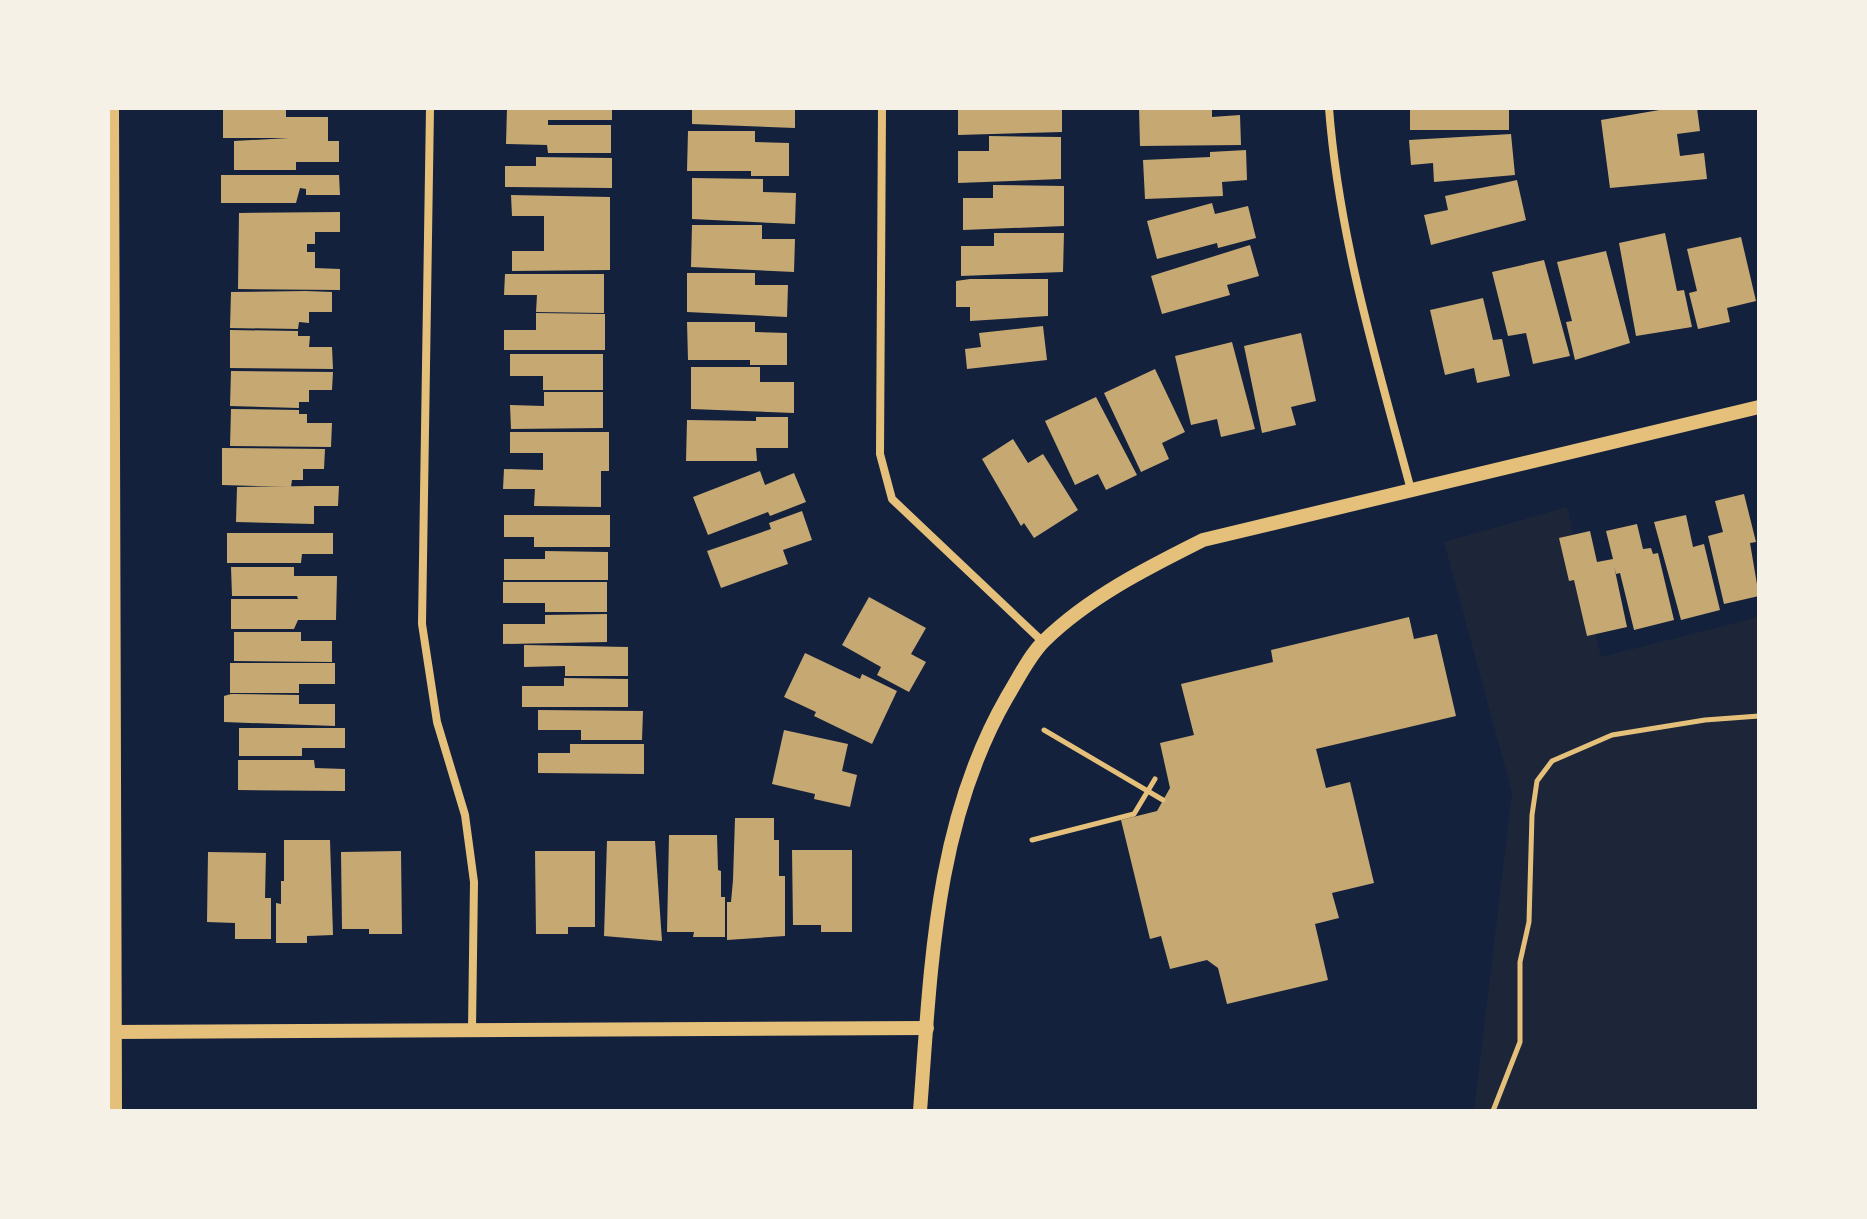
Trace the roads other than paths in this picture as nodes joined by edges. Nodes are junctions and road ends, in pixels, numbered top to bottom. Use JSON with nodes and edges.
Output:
{"nodes":[{"id":1,"x":111,"y":108,"type":"edge"},
{"id":2,"x":430,"y":108,"type":"edge"},
{"id":3,"x":882,"y":108,"type":"edge"},
{"id":4,"x":1329,"y":108,"type":"edge"},
{"id":5,"x":1759,"y":407,"type":"edge"},
{"id":6,"x":1411,"y":490,"type":"junction"},
{"id":7,"x":1043,"y":642,"type":"junction"},
{"id":8,"x":927,"y":1028,"type":"junction"},
{"id":9,"x":472,"y":1029,"type":"junction"},
{"id":10,"x":113,"y":1032,"type":"junction"},
{"id":11,"x":114,"y":1111,"type":"edge"},
{"id":12,"x":920,"y":1111,"type":"edge"}],
"edges":[{"from":1,"to":10,"type":"main road"},
{"from":2,"to":9,"type":"street"},
{"from":3,"to":7,"type":"street"},
{"from":4,"to":6,"type":"street"},
{"from":5,"to":6,"type":"street"},
{"from":6,"to":7,"type":"street"},
{"from":7,"to":8,"type":"street"},
{"from":8,"to":9,"type":"street"},
{"from":8,"to":12,"type":"street"},
{"from":9,"to":10,"type":"street"},
{"from":10,"to":11,"type":"main road"}]}
